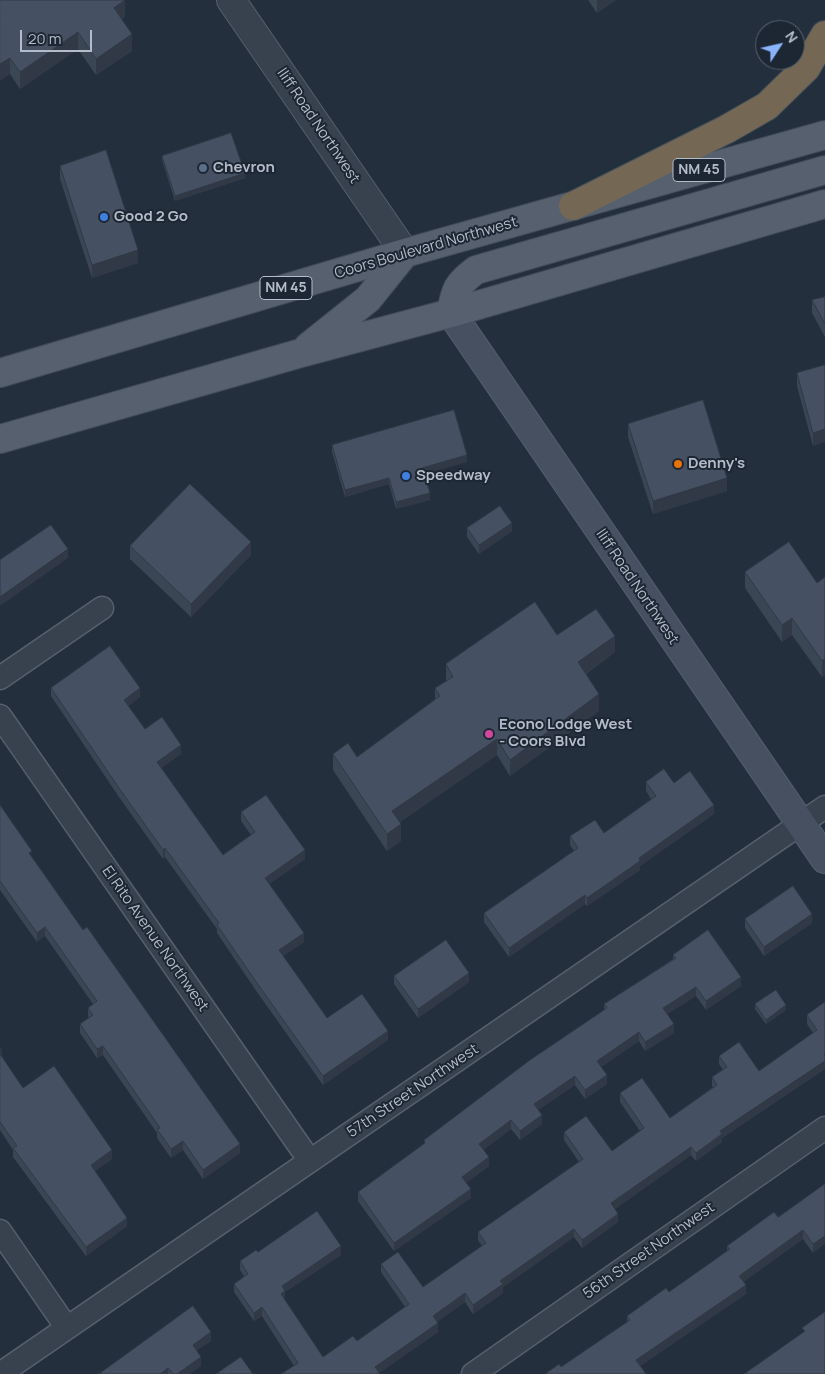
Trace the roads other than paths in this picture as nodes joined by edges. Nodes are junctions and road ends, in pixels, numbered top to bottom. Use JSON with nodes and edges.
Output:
{"nodes":[{"id":1,"x":231,"y":0,"type":"edge"},
{"id":2,"x":825,"y":35,"type":"edge"},
{"id":3,"x":825,"y":135,"type":"edge"},
{"id":4,"x":825,"y":170,"type":"edge"},
{"id":5,"x":825,"y":204,"type":"edge"},
{"id":6,"x":573,"y":206,"type":"junction"},
{"id":7,"x":825,"y":214,"type":"edge"},
{"id":8,"x":773,"y":220,"type":"junction"},
{"id":9,"x":405,"y":253,"type":"junction"},
{"id":10,"x":452,"y":313,"type":"junction"},
{"id":11,"x":301,"y":353,"type":"junction"},
{"id":12,"x":0,"y":373,"type":"edge"},
{"id":13,"x":0,"y":439,"type":"edge"},
{"id":14,"x":102,"y":608,"type":"dead end"},
{"id":15,"x":0,"y":678,"type":"edge"},
{"id":16,"x":0,"y":716,"type":"edge"},
{"id":17,"x":825,"y":807,"type":"edge"},
{"id":18,"x":800,"y":824,"type":"junction"},
{"id":19,"x":825,"y":859,"type":"edge"},
{"id":20,"x":825,"y":1128,"type":"edge"},
{"id":21,"x":310,"y":1161,"type":"junction"},
{"id":22,"x":0,"y":1231,"type":"edge"},
{"id":23,"x":67,"y":1328,"type":"junction"},
{"id":24,"x":0,"y":1374,"type":"edge"},
{"id":25,"x":473,"y":1374,"type":"edge"}],
"edges":[{"from":1,"to":9,"type":"street","name":"Iliff Road Northwest"},
{"from":2,"to":6,"type":"highway"},
{"from":3,"to":6,"type":"main road","name":"Coors Boulevard Northwest","number":"NM 45"},
{"from":4,"to":10,"type":"main road"},
{"from":5,"to":8,"type":"main road"},
{"from":6,"to":9,"type":"main road","name":"Coors Boulevard Northwest","number":"NM 45"},
{"from":7,"to":8,"type":"main road"},
{"from":8,"to":10,"type":"main road"},
{"from":9,"to":11,"type":"main road"},
{"from":9,"to":12,"type":"main road","name":"Coors Boulevard Northwest","number":"NM 45"},
{"from":10,"to":11,"type":"main road"},
{"from":10,"to":18,"type":"main road","name":"Iliff Road Northwest"},
{"from":11,"to":13,"type":"main road"},
{"from":14,"to":15,"type":"street"},
{"from":16,"to":21,"type":"street","name":"El Rito Avenue Northwest"},
{"from":17,"to":18,"type":"street","name":"57th Street Northwest"},
{"from":18,"to":19,"type":"main road","name":"Iliff Road Northwest"},
{"from":18,"to":21,"type":"street","name":"57th Street Northwest"},
{"from":20,"to":25,"type":"street","name":"56th Street Northwest"},
{"from":21,"to":23,"type":"street","name":"57th Street Northwest"},
{"from":22,"to":23,"type":"street"},
{"from":23,"to":24,"type":"street","name":"57th Street Northwest"}]}
